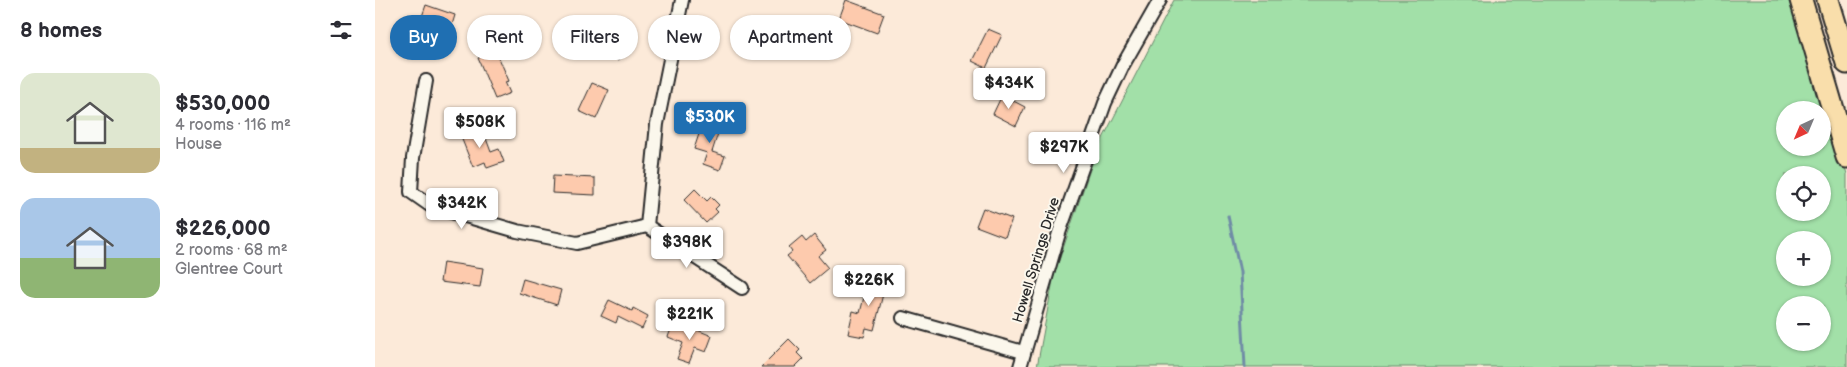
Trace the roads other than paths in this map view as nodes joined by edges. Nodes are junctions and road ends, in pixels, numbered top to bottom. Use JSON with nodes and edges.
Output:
{"nodes":[{"id":1,"x":682,"y":0,"type":"edge"},
{"id":2,"x":1160,"y":0,"type":"edge"},
{"id":3,"x":1801,"y":0,"type":"edge"},
{"id":4,"x":1828,"y":0,"type":"edge"},
{"id":5,"x":1847,"y":63,"type":"edge"},
{"id":6,"x":426,"y":81,"type":"dead end"},
{"id":7,"x":1847,"y":157,"type":"edge"},
{"id":8,"x":647,"y":226,"type":"junction"},
{"id":9,"x":742,"y":288,"type":"dead end"},
{"id":10,"x":903,"y":318,"type":"dead end"},
{"id":11,"x":1023,"y":352,"type":"junction"},
{"id":12,"x":1020,"y":367,"type":"edge"}],
"edges":[{"from":1,"to":8,"type":"street"},
{"from":2,"to":11,"type":"street","name":"Howell Springs Drive"},
{"from":3,"to":7,"type":"highway"},
{"from":4,"to":5,"type":"highway"},
{"from":6,"to":8,"type":"street"},
{"from":8,"to":9,"type":"street"},
{"from":10,"to":11,"type":"street"},
{"from":11,"to":12,"type":"street","name":"Howell Springs Drive"}]}
